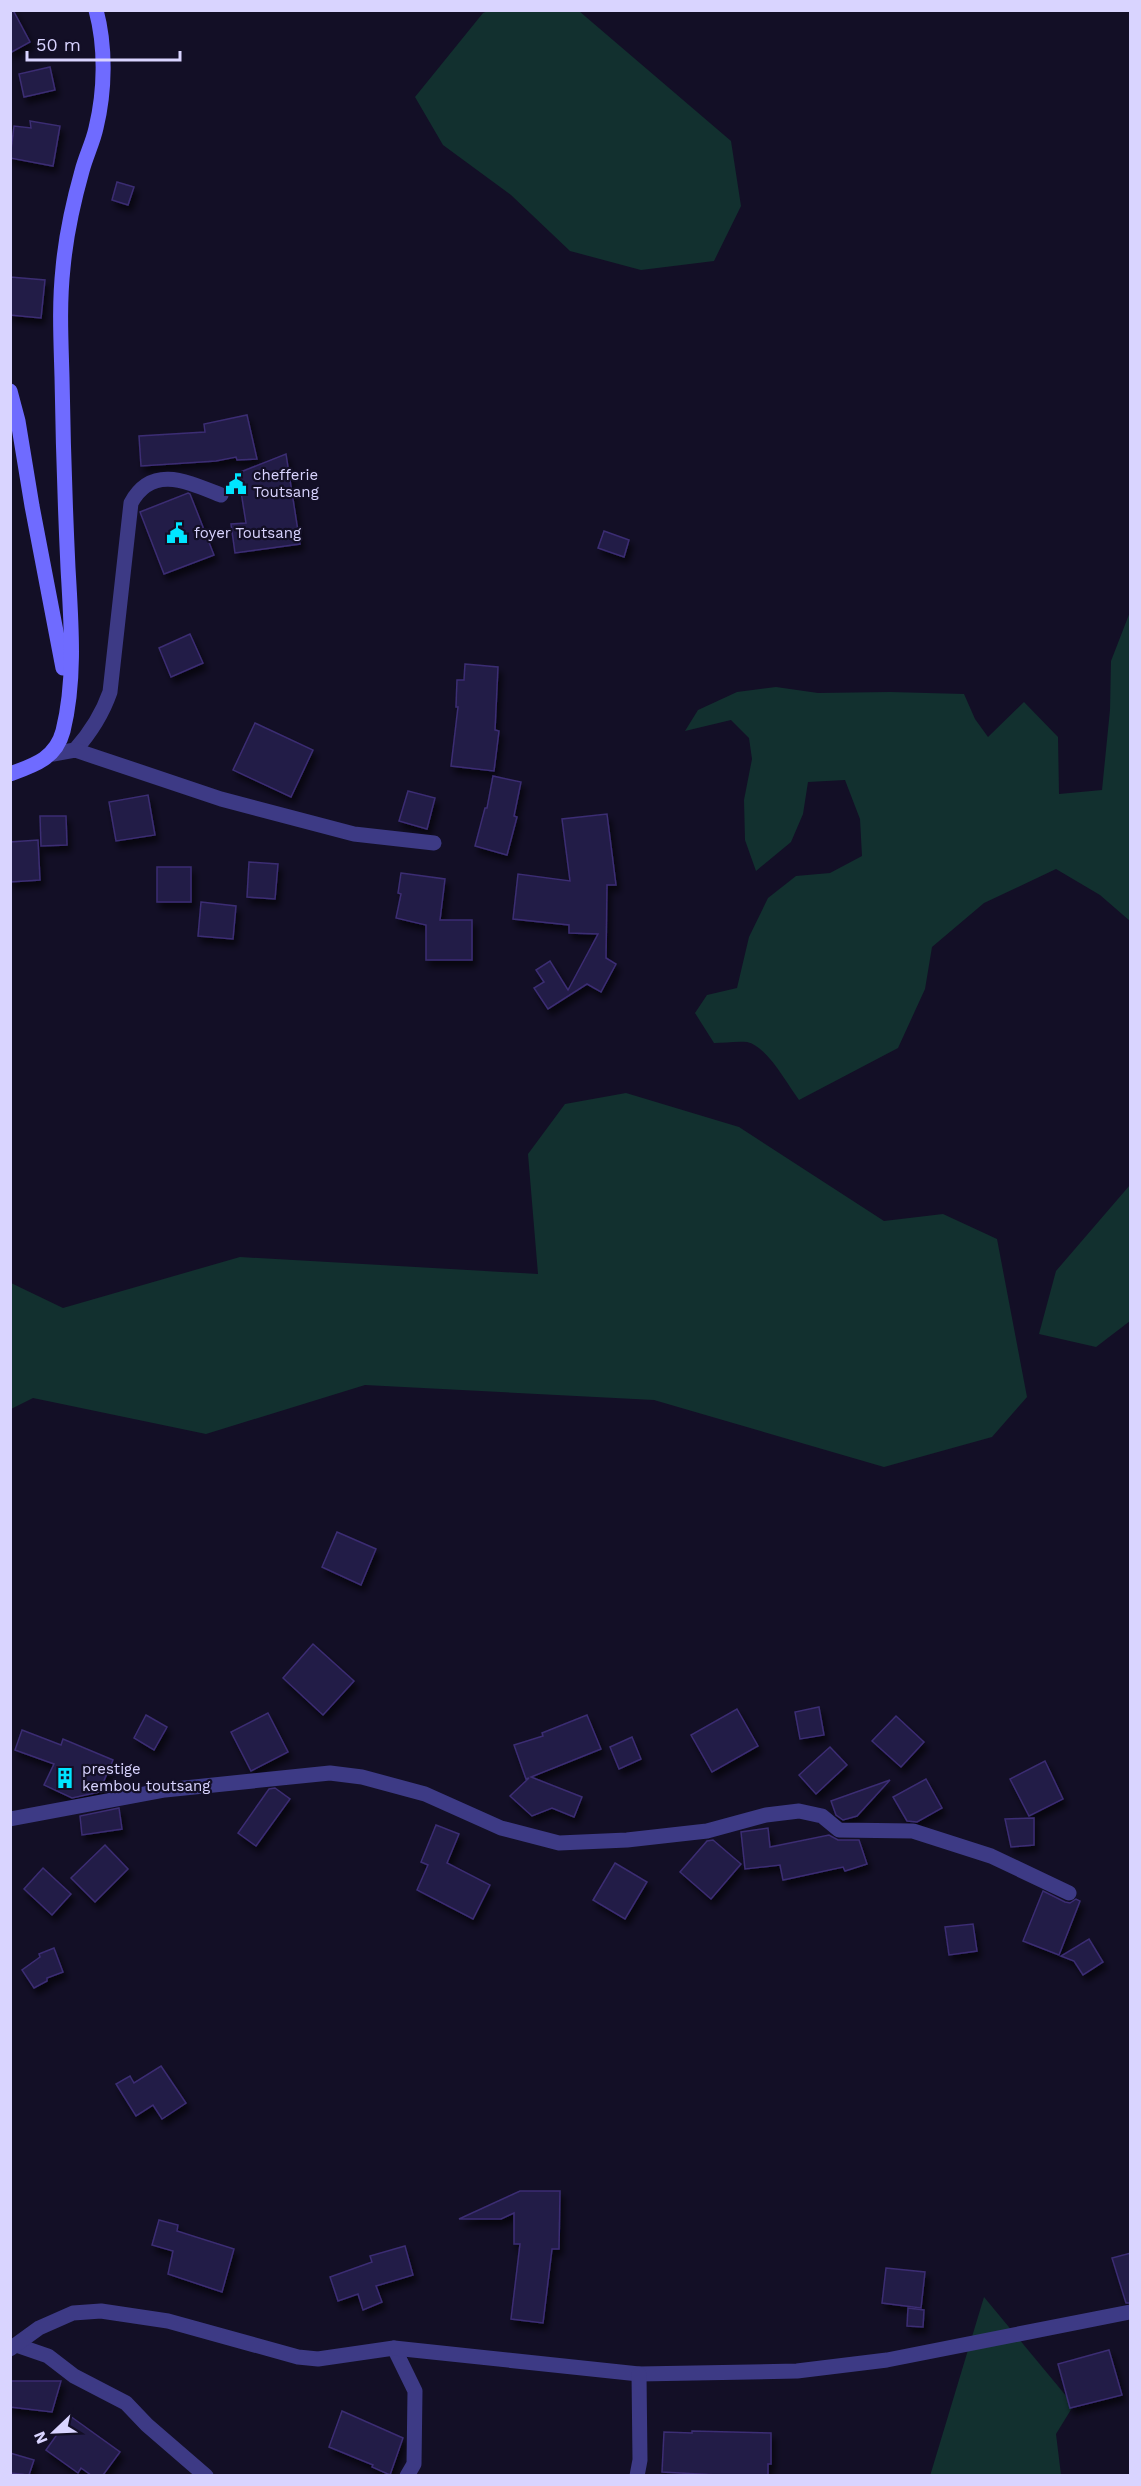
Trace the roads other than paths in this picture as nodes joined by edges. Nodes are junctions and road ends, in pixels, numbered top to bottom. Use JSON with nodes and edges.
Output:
{"nodes":[{"id":1,"x":96,"y":10,"type":"edge"},
{"id":2,"x":10,"y":391,"type":"edge"},
{"id":3,"x":221,"y":495,"type":"dead end"},
{"id":4,"x":69,"y":698,"type":"junction"},
{"id":5,"x":75,"y":750,"type":"junction"},
{"id":6,"x":53,"y":754,"type":"junction"},
{"id":7,"x":10,"y":774,"type":"edge"},
{"id":8,"x":434,"y":843,"type":"dead end"},
{"id":9,"x":10,"y":1819,"type":"edge"},
{"id":10,"x":1069,"y":1893,"type":"dead end"},
{"id":11,"x":1131,"y":2312,"type":"edge"},
{"id":12,"x":13,"y":2347,"type":"edge"},
{"id":13,"x":394,"y":2348,"type":"junction"},
{"id":14,"x":639,"y":2374,"type":"junction"},
{"id":15,"x":206,"y":2475,"type":"edge"},
{"id":16,"x":407,"y":2475,"type":"edge"},
{"id":17,"x":637,"y":2475,"type":"edge"}],
"edges":[{"from":1,"to":4,"type":"street"},
{"from":2,"to":4,"type":"street"},
{"from":3,"to":5,"type":"street"},
{"from":4,"to":6,"type":"street"},
{"from":5,"to":6,"type":"street"},
{"from":5,"to":8,"type":"street"},
{"from":6,"to":7,"type":"street"},
{"from":9,"to":10,"type":"street"},
{"from":11,"to":14,"type":"street"},
{"from":12,"to":13,"type":"street"},
{"from":12,"to":15,"type":"street"},
{"from":13,"to":14,"type":"street"},
{"from":13,"to":16,"type":"street"},
{"from":14,"to":17,"type":"street"}]}
